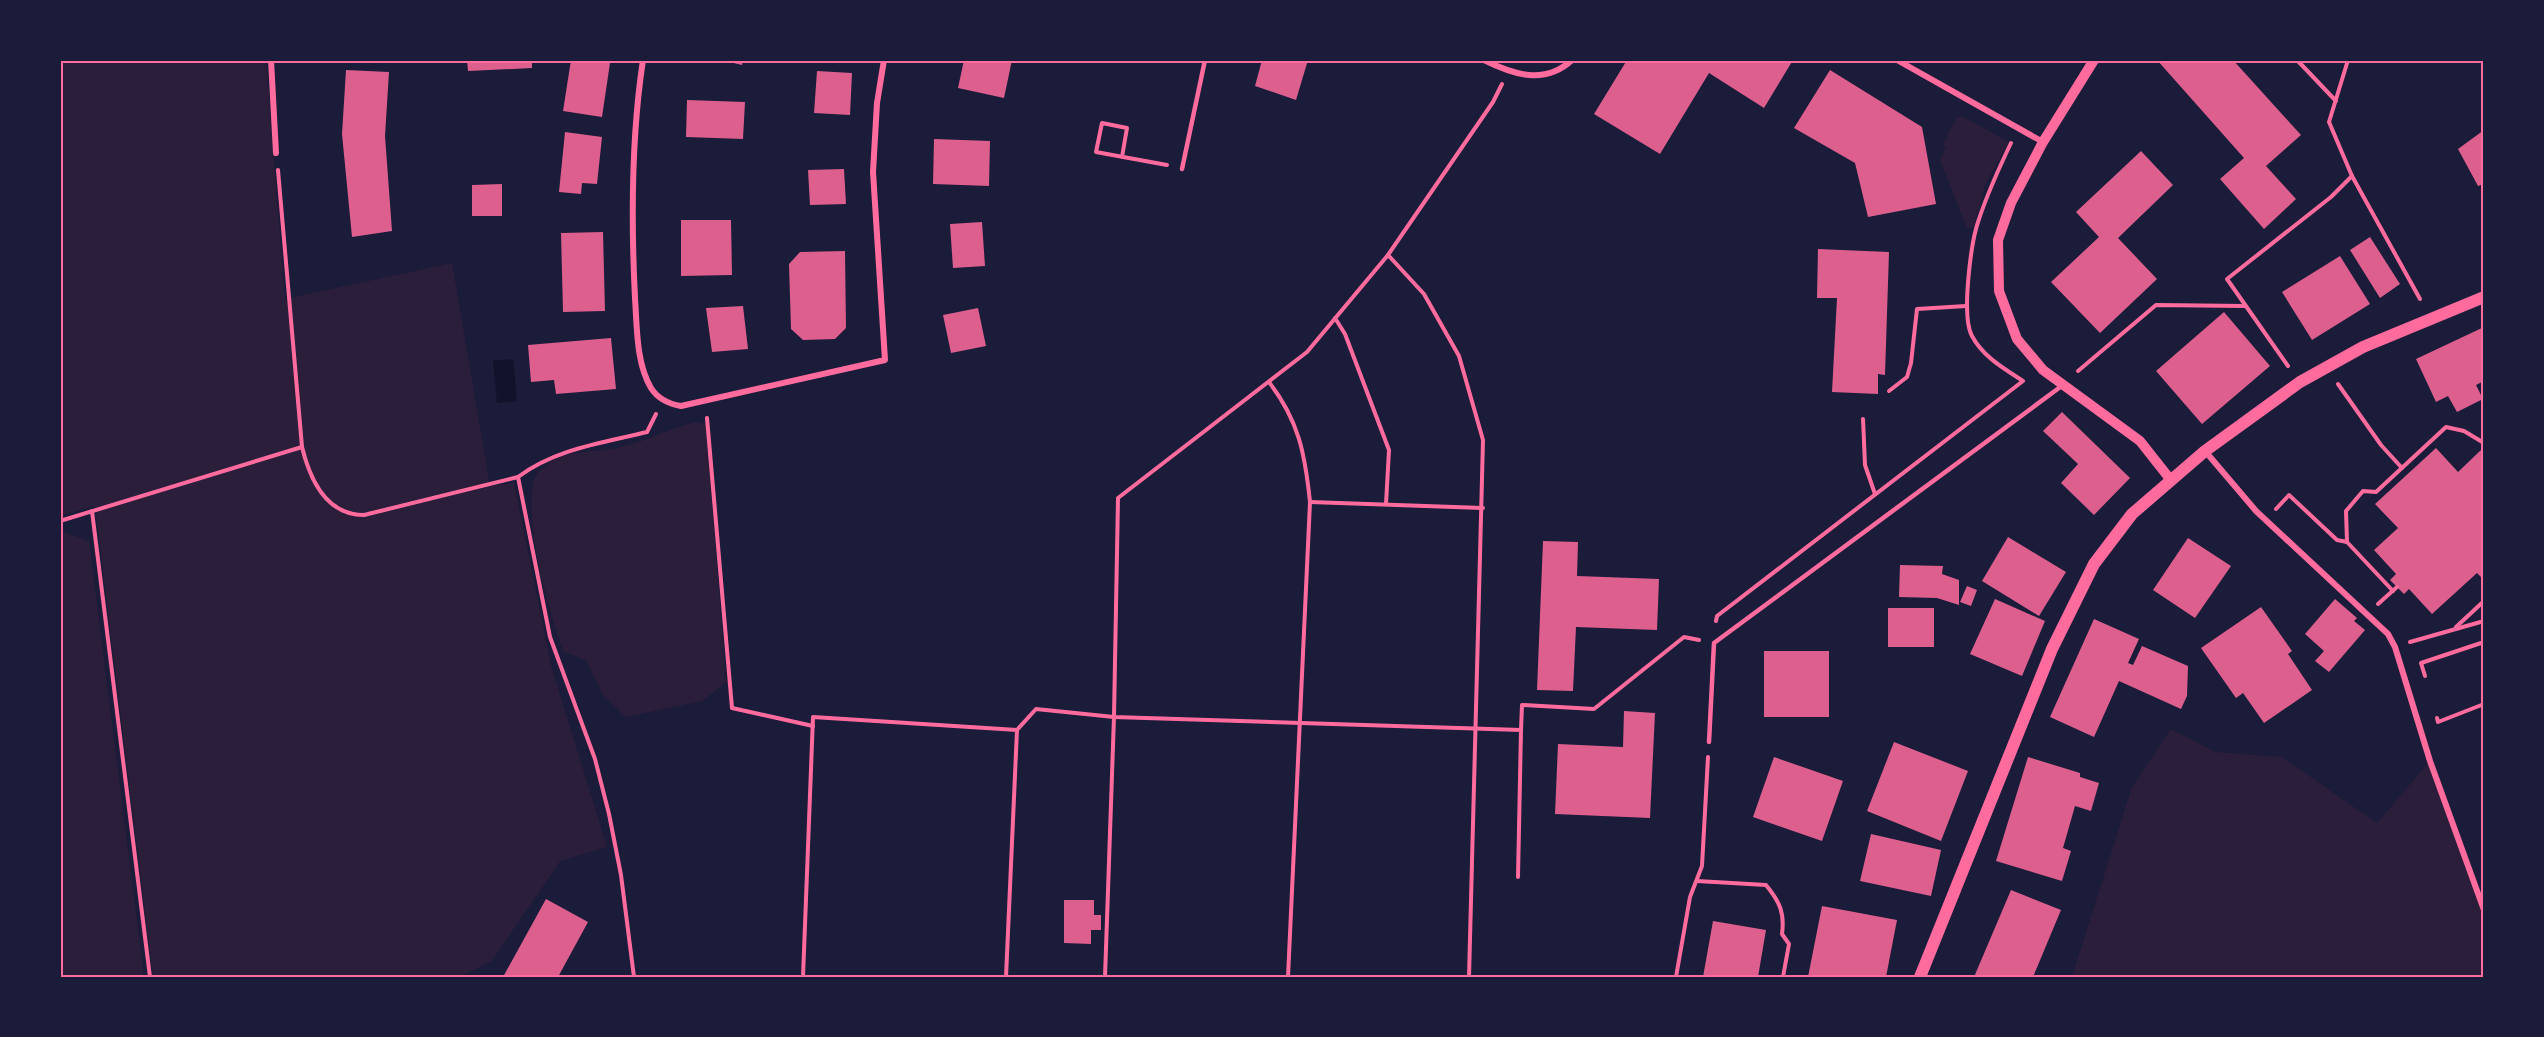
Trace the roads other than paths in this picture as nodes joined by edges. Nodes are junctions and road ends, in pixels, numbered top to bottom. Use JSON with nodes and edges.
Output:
{"nodes":[{"id":1,"x":271,"y":60,"type":"edge"},
{"id":2,"x":643,"y":60,"type":"edge"},
{"id":3,"x":884,"y":60,"type":"edge"},
{"id":4,"x":1205,"y":60,"type":"edge"},
{"id":5,"x":1484,"y":60,"type":"edge"},
{"id":6,"x":1572,"y":60,"type":"edge"},
{"id":7,"x":1898,"y":60,"type":"edge"},
{"id":8,"x":2094,"y":60,"type":"edge"},
{"id":9,"x":2043,"y":142,"type":"junction"},
{"id":10,"x":276,"y":153,"type":"road end"},
{"id":11,"x":1182,"y":169,"type":"dead end"},
{"id":12,"x":2484,"y":297,"type":"edge"},
{"id":13,"x":2063,"y":385,"type":"junction"},
{"id":14,"x":2205,"y":451,"type":"junction"},
{"id":15,"x":2170,"y":479,"type":"junction"},
{"id":16,"x":1709,"y":742,"type":"road end"},
{"id":17,"x":2484,"y":910,"type":"edge"},
{"id":18,"x":1920,"y":977,"type":"edge"}],
"edges":[{"from":1,"to":10,"type":"street"},
{"from":2,"to":3,"type":"street"},
{"from":4,"to":11,"type":"lane"},
{"from":5,"to":6,"type":"street"},
{"from":7,"to":9,"type":"street"},
{"from":8,"to":9,"type":"street"},
{"from":9,"to":13,"type":"street"},
{"from":12,"to":14,"type":"main road"},
{"from":13,"to":15,"type":"street"},
{"from":13,"to":16,"type":"lane"},
{"from":14,"to":15,"type":"main road"},
{"from":14,"to":17,"type":"street"},
{"from":15,"to":18,"type":"main road"}]}
